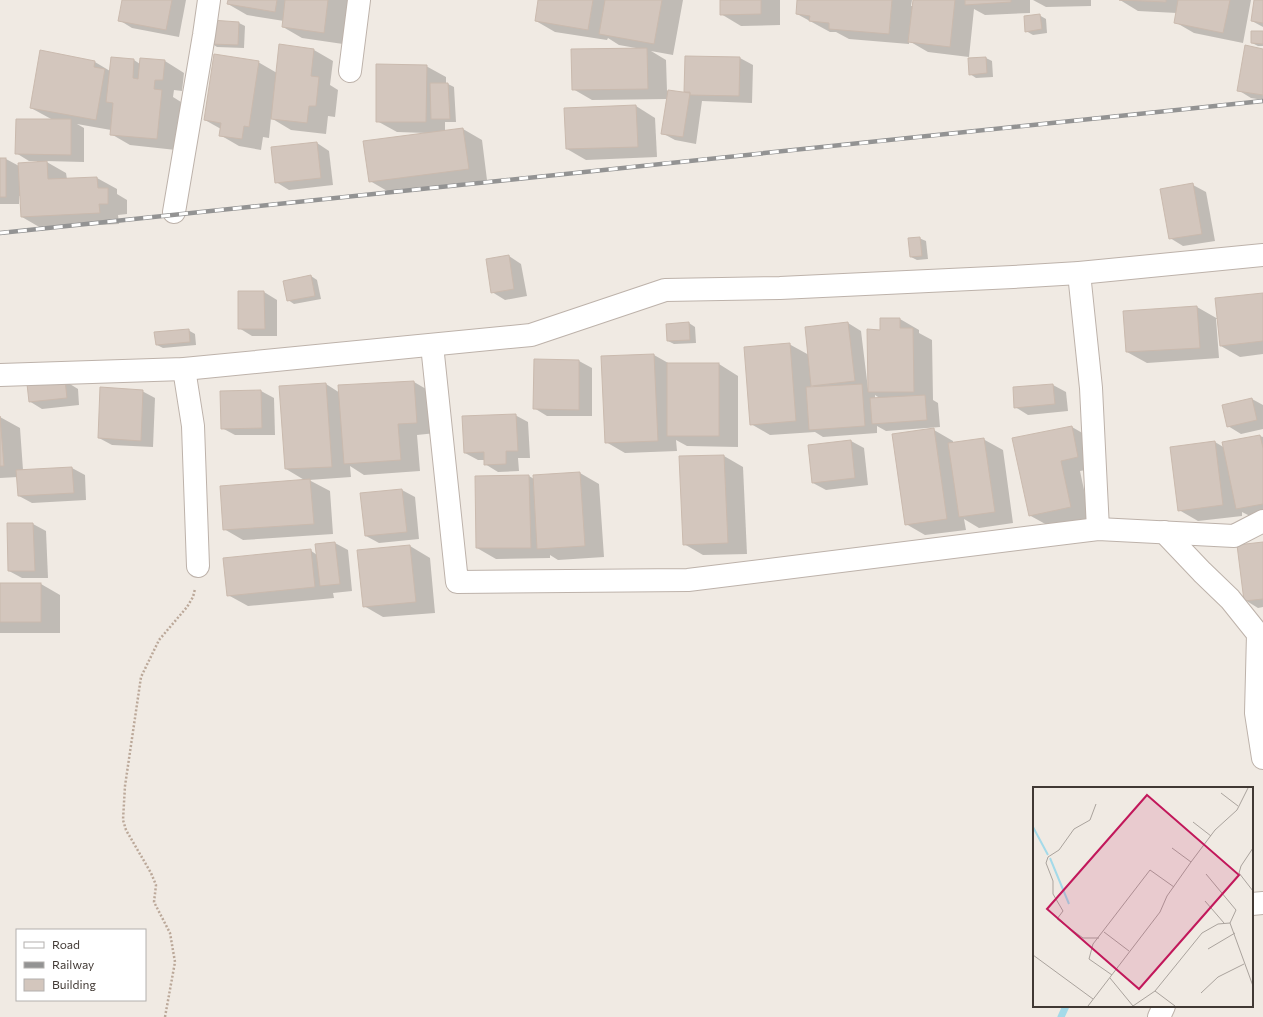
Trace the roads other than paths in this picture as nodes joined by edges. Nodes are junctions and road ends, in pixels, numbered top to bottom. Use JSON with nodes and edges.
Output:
{"nodes":[{"id":1,"x":209,"y":0,"type":"edge"},
{"id":2,"x":359,"y":0,"type":"edge"},
{"id":3,"x":350,"y":71,"type":"dead end"},
{"id":4,"x":174,"y":212,"type":"dead end"},
{"id":5,"x":1263,"y":255,"type":"edge"},
{"id":6,"x":1078,"y":272,"type":"junction"},
{"id":7,"x":432,"y":345,"type":"junction"},
{"id":8,"x":184,"y":369,"type":"junction"},
{"id":9,"x":0,"y":375,"type":"edge"},
{"id":10,"x":1263,"y":521,"type":"edge"},
{"id":11,"x":1098,"y":529,"type":"junction"},
{"id":12,"x":1164,"y":532,"type":"junction"},
{"id":13,"x":198,"y":566,"type":"road end"},
{"id":14,"x":1263,"y":758,"type":"edge"},
{"id":15,"x":1263,"y":903,"type":"edge"},
{"id":16,"x":1253,"y":904,"type":"edge"},
{"id":17,"x":1164,"y":1007,"type":"edge"},
{"id":18,"x":1159,"y":1017,"type":"edge"}],
"edges":[{"from":1,"to":4,"type":"street"},
{"from":2,"to":3,"type":"street"},
{"from":5,"to":6,"type":"street"},
{"from":6,"to":7,"type":"street"},
{"from":6,"to":11,"type":"street"},
{"from":7,"to":8,"type":"street"},
{"from":7,"to":11,"type":"street"},
{"from":8,"to":9,"type":"street"},
{"from":8,"to":13,"type":"street"},
{"from":10,"to":12,"type":"street"},
{"from":11,"to":12,"type":"street"},
{"from":12,"to":14,"type":"street"},
{"from":15,"to":16,"type":"street"},
{"from":17,"to":18,"type":"street"}]}
